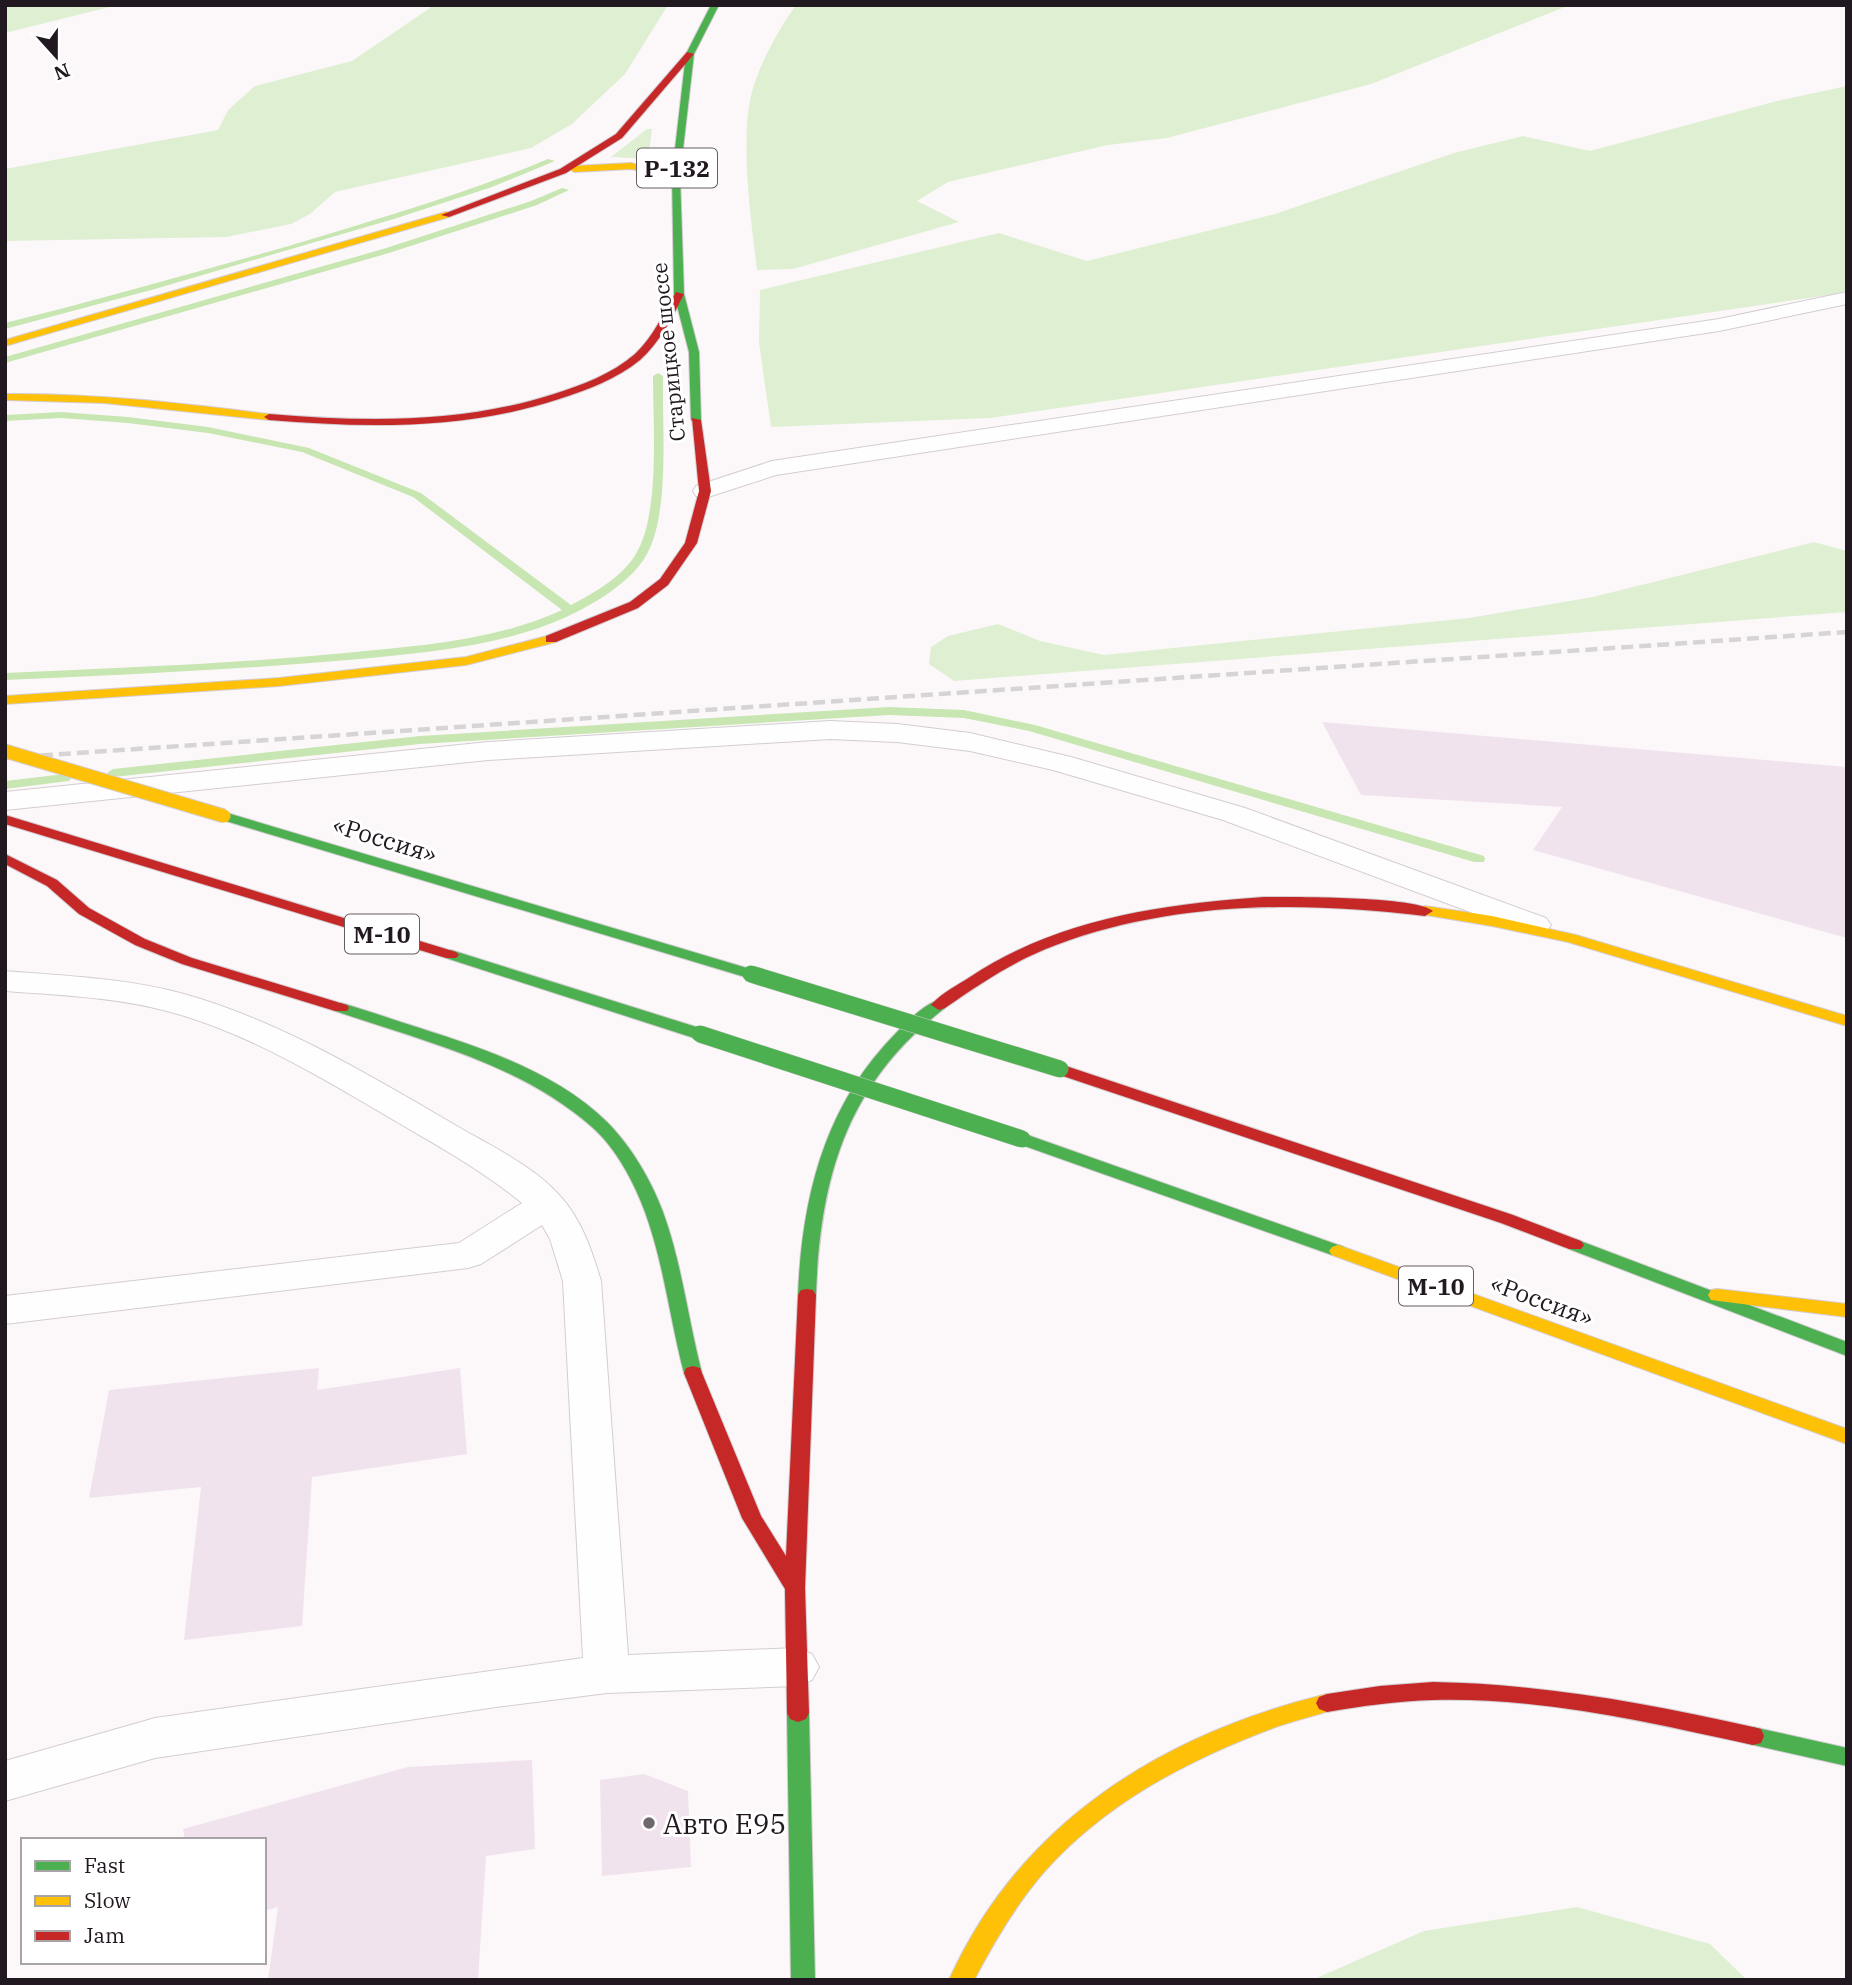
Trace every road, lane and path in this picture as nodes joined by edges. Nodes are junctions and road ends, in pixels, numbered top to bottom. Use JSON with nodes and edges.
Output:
{"nodes":[{"id":1,"x":715,"y":5,"type":"edge"},
{"id":2,"x":690,"y":54,"type":"junction"},
{"id":3,"x":563,"y":171,"type":"junction"},
{"id":4,"x":676,"y":175,"type":"junction"},
{"id":5,"x":679,"y":288,"type":"junction"},
{"id":6,"x":1847,"y":299,"type":"edge"},
{"id":7,"x":5,"y":342,"type":"edge"},
{"id":8,"x":5,"y":397,"type":"edge"},
{"id":9,"x":705,"y":491,"type":"junction"},
{"id":10,"x":5,"y":700,"type":"edge"},
{"id":11,"x":5,"y":751,"type":"edge"},
{"id":12,"x":5,"y":801,"type":"edge"},
{"id":13,"x":5,"y":819,"type":"edge"},
{"id":14,"x":10,"y":860,"type":"edge"},
{"id":15,"x":1571,"y":938,"type":"junction"},
{"id":16,"x":5,"y":981,"type":"edge"},
{"id":17,"x":1847,"y":1021,"type":"edge"},
{"id":18,"x":547,"y":1204,"type":"junction"},
{"id":19,"x":1703,"y":1293,"type":"junction"},
{"id":20,"x":5,"y":1310,"type":"edge"},
{"id":21,"x":1847,"y":1311,"type":"edge"},
{"id":22,"x":1847,"y":1349,"type":"edge"},
{"id":23,"x":1847,"y":1437,"type":"edge"},
{"id":24,"x":794,"y":1588,"type":"junction"},
{"id":25,"x":796,"y":1667,"type":"junction"},
{"id":26,"x":607,"y":1674,"type":"junction"},
{"id":27,"x":1847,"y":1757,"type":"edge"},
{"id":28,"x":5,"y":1781,"type":"edge"},
{"id":29,"x":803,"y":1980,"type":"edge"},
{"id":30,"x":961,"y":1980,"type":"edge"}],
"edges":[{"from":1,"to":2,"type":"main road","name":"Старицкое шоссе","number":"Р-132"},
{"from":2,"to":3,"type":"main road"},
{"from":2,"to":4,"type":"main road","name":"Старицкое шоссе","number":"Р-132"},
{"from":3,"to":4,"type":"main road"},
{"from":3,"to":7,"type":"main road"},
{"from":4,"to":5,"type":"main road","name":"Старицкое шоссе","number":"Р-132"},
{"from":5,"to":8,"type":"main road"},
{"from":5,"to":9,"type":"main road","name":"Старицкое шоссе","number":"Р-132"},
{"from":6,"to":9,"type":"street"},
{"from":9,"to":10,"type":"main road"},
{"from":11,"to":19,"type":"main road","name":"«Россия»","bridge":true},
{"from":12,"to":15,"type":"street"},
{"from":13,"to":23,"type":"main road","name":"«Россия»","number":"М-10","bridge":true},
{"from":14,"to":24,"type":"main road"},
{"from":15,"to":17,"type":"main road"},
{"from":15,"to":24,"type":"main road"},
{"from":16,"to":18,"type":"street"},
{"from":18,"to":20,"type":"street"},
{"from":18,"to":26,"type":"street"},
{"from":19,"to":21,"type":"main road"},
{"from":19,"to":22,"type":"main road"},
{"from":24,"to":25,"type":"main road"},
{"from":25,"to":26,"type":"street"},
{"from":25,"to":29,"type":"main road"},
{"from":26,"to":28,"type":"street"},
{"from":27,"to":30,"type":"main road"}]}
